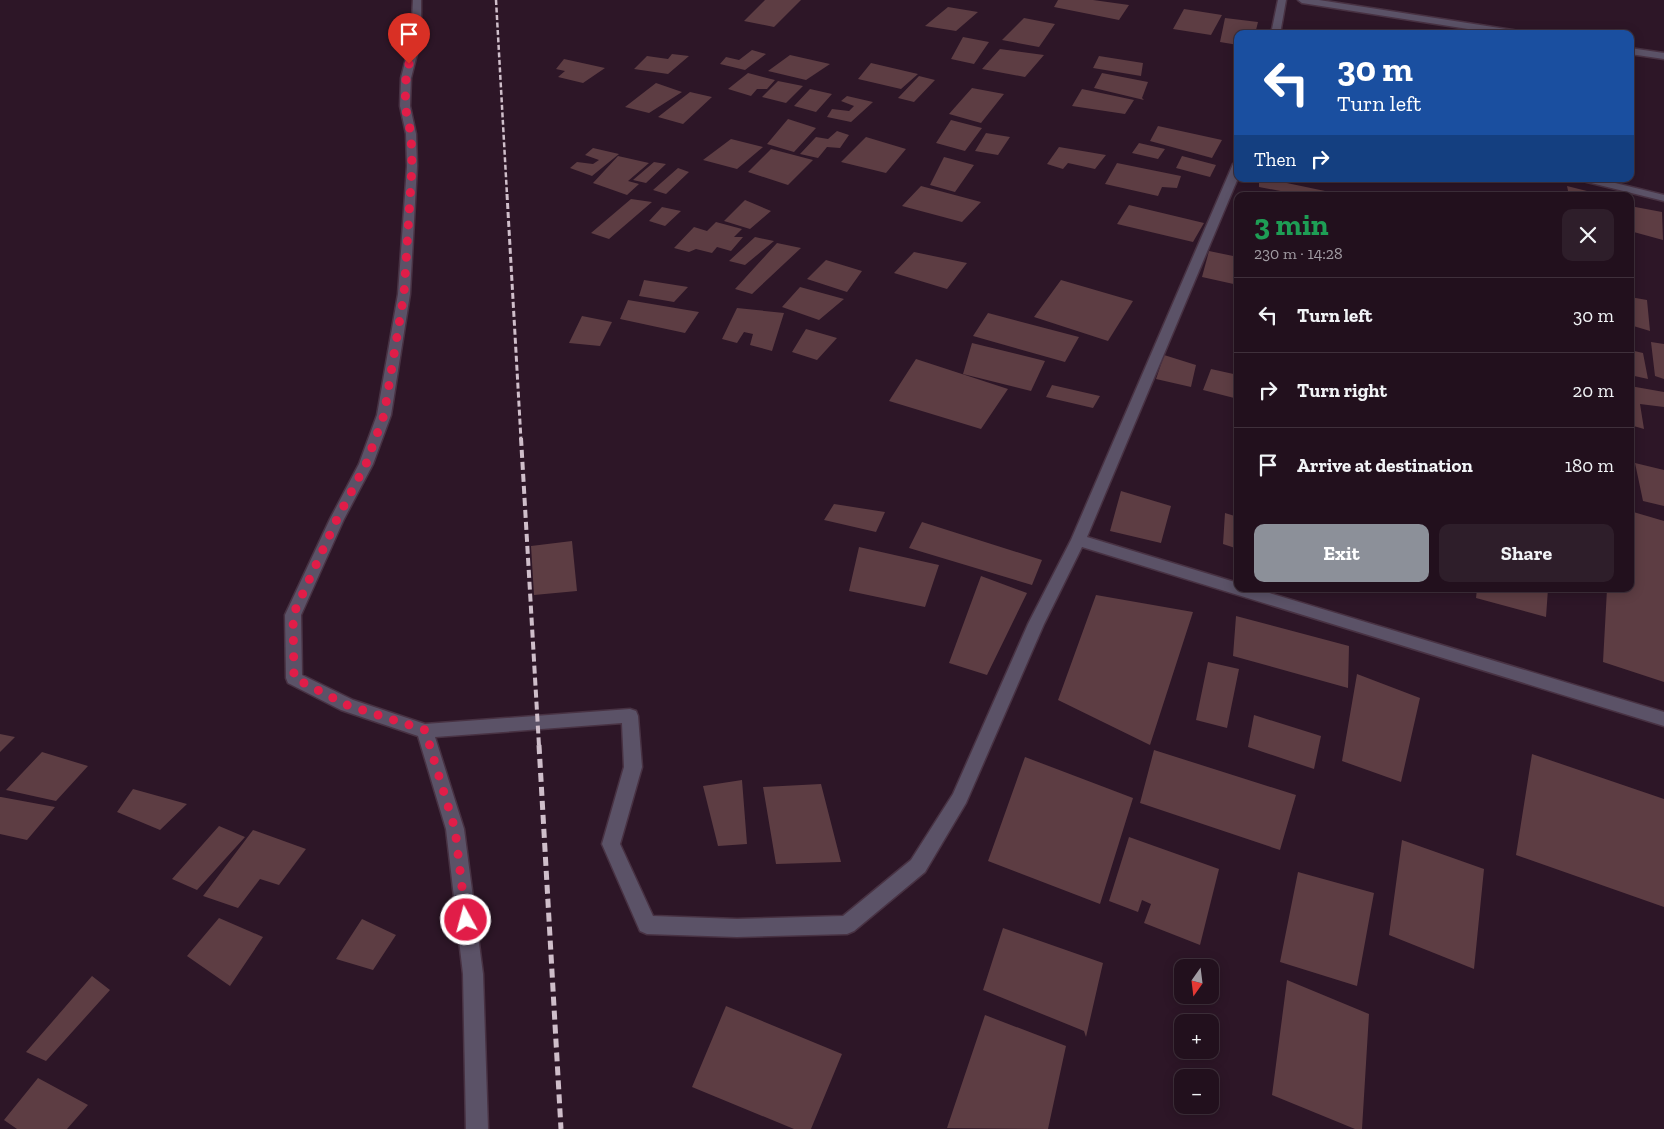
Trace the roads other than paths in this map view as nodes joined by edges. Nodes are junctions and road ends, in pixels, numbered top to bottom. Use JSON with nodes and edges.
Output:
{"nodes":[{"id":1,"x":417,"y":0,"type":"edge"},
{"id":2,"x":1282,"y":0,"type":"edge"},
{"id":3,"x":1302,"y":0,"type":"edge"},
{"id":4,"x":1276,"y":30,"type":"edge"},
{"id":5,"x":1493,"y":30,"type":"edge"},
{"id":6,"x":1634,"y":52,"type":"edge"},
{"id":7,"x":1664,"y":56,"type":"edge"},
{"id":8,"x":1234,"y":173,"type":"edge"},
{"id":9,"x":1599,"y":182,"type":"edge"},
{"id":10,"x":1664,"y":198,"type":"edge"},
{"id":11,"x":1078,"y":540,"type":"junction"},
{"id":12,"x":1234,"y":588,"type":"edge"},
{"id":13,"x":1248,"y":592,"type":"edge"},
{"id":14,"x":1664,"y":719,"type":"edge"},
{"id":15,"x":425,"y":730,"type":"junction"},
{"id":16,"x":477,"y":1129,"type":"edge"}],
"edges":[{"from":1,"to":15,"type":"street"},
{"from":2,"to":4,"type":"street"},
{"from":3,"to":5,"type":"street"},
{"from":6,"to":7,"type":"street"},
{"from":8,"to":11,"type":"street"},
{"from":9,"to":10,"type":"street"},
{"from":11,"to":12,"type":"street"},
{"from":11,"to":15,"type":"street"},
{"from":13,"to":14,"type":"street"},
{"from":15,"to":16,"type":"street"}]}
